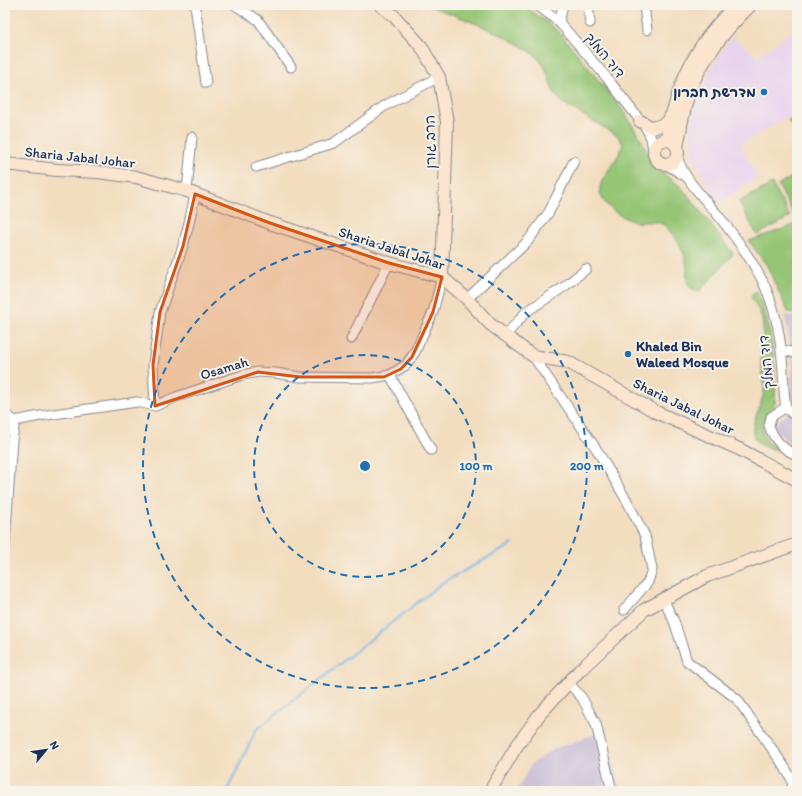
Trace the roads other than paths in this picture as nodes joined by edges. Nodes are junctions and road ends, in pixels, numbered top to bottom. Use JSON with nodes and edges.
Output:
{"nodes":[{"id":1,"x":195,"y":5,"type":"edge"},
{"id":2,"x":235,"y":5,"type":"edge"},
{"id":3,"x":380,"y":5,"type":"edge"},
{"id":4,"x":537,"y":5,"type":"edge"},
{"id":5,"x":563,"y":5,"type":"edge"},
{"id":6,"x":588,"y":5,"type":"edge"},
{"id":7,"x":644,"y":5,"type":"edge"},
{"id":8,"x":736,"y":5,"type":"edge"},
{"id":9,"x":751,"y":5,"type":"edge"},
{"id":10,"x":559,"y":22,"type":"junction"},
{"id":11,"x":590,"y":23,"type":"dead end"},
{"id":12,"x":647,"y":30,"type":"dead end"},
{"id":13,"x":291,"y":67,"type":"dead end"},
{"id":14,"x":439,"y":76,"type":"junction"},
{"id":15,"x":206,"y":83,"type":"dead end"},
{"id":16,"x":673,"y":112,"type":"junction"},
{"id":17,"x":643,"y":125,"type":"junction"},
{"id":18,"x":192,"y":137,"type":"dead end"},
{"id":19,"x":660,"y":144,"type":"junction"},
{"id":20,"x":673,"y":156,"type":"junction"},
{"id":21,"x":574,"y":161,"type":"dead end"},
{"id":22,"x":5,"y":164,"type":"edge"},
{"id":23,"x":256,"y":167,"type":"dead end"},
{"id":24,"x":191,"y":192,"type":"junction"},
{"id":25,"x":389,"y":264,"type":"junction"},
{"id":26,"x":586,"y":269,"type":"dead end"},
{"id":27,"x":442,"y":277,"type":"junction"},
{"id":28,"x":467,"y":299,"type":"junction"},
{"id":29,"x":505,"y":336,"type":"junction"},
{"id":30,"x":351,"y":339,"type":"dead end"},
{"id":31,"x":781,"y":350,"type":"junction"},
{"id":32,"x":797,"y":353,"type":"edge"},
{"id":33,"x":533,"y":356,"type":"junction"},
{"id":34,"x":390,"y":375,"type":"junction"},
{"id":35,"x":155,"y":406,"type":"junction"},
{"id":36,"x":786,"y":407,"type":"junction"},
{"id":37,"x":5,"y":414,"type":"edge"},
{"id":38,"x":797,"y":417,"type":"edge"},
{"id":39,"x":15,"y":421,"type":"junction"},
{"id":40,"x":431,"y":450,"type":"dead end"},
{"id":41,"x":797,"y":455,"type":"edge"},
{"id":42,"x":797,"y":480,"type":"edge"},
{"id":43,"x":5,"y":544,"type":"edge"},
{"id":44,"x":797,"y":544,"type":"edge"},
{"id":45,"x":663,"y":599,"type":"junction"},
{"id":46,"x":624,"y":610,"type":"dead end"},
{"id":47,"x":568,"y":682,"type":"junction"},
{"id":48,"x":794,"y":779,"type":"edge"},
{"id":49,"x":490,"y":791,"type":"edge"},
{"id":50,"x":612,"y":791,"type":"edge"},
{"id":51,"x":794,"y":791,"type":"edge"}],
"edges":[{"from":1,"to":15,"type":"street"},
{"from":2,"to":13,"type":"street"},
{"from":3,"to":14,"type":"street","name":"הרב גורן"},
{"from":4,"to":10,"type":"street","name":"דוד המלך"},
{"from":5,"to":10,"type":"street"},
{"from":6,"to":11,"type":"street"},
{"from":7,"to":12,"type":"street"},
{"from":8,"to":16,"type":"street"},
{"from":9,"to":20,"type":"street"},
{"from":10,"to":17,"type":"street","name":"דוד המלך"},
{"from":14,"to":23,"type":"street"},
{"from":14,"to":27,"type":"street","name":"הרב גורן"},
{"from":16,"to":17,"type":"street"},
{"from":16,"to":19,"type":"street"},
{"from":17,"to":19,"type":"street","name":"דוד המלך"},
{"from":18,"to":24,"type":"street"},
{"from":19,"to":20,"type":"street"},
{"from":19,"to":20,"type":"street"},
{"from":20,"to":31,"type":"street","name":"דוד המלך"},
{"from":21,"to":28,"type":"street"},
{"from":22,"to":24,"type":"street","name":"Sharia Jabal Johar"},
{"from":24,"to":25,"type":"street","name":"Sharia Jabal Johar"},
{"from":24,"to":35,"type":"street"},
{"from":25,"to":27,"type":"street","name":"Sharia Jabal Johar"},
{"from":25,"to":30,"type":"street"},
{"from":26,"to":29,"type":"street"},
{"from":27,"to":28,"type":"street","name":"Sharia Jabal Johar"},
{"from":27,"to":34,"type":"street","name":"Osamah"},
{"from":28,"to":29,"type":"street","name":"Sharia Jabal Johar"},
{"from":29,"to":33,"type":"street","name":"Sharia Jabal Johar"},
{"from":31,"to":32,"type":"street"},
{"from":31,"to":36,"type":"street","name":"דוד המלך"},
{"from":33,"to":42,"type":"street","name":"Sharia Jabal Johar"},
{"from":33,"to":46,"type":"street"},
{"from":34,"to":35,"type":"street","name":"Osamah"},
{"from":34,"to":40,"type":"street"},
{"from":35,"to":39,"type":"street"},
{"from":36,"to":38,"type":"street"},
{"from":36,"to":41,"type":"street"},
{"from":37,"to":39,"type":"street"},
{"from":39,"to":43,"type":"street"},
{"from":44,"to":45,"type":"street"},
{"from":45,"to":47,"type":"street"},
{"from":45,"to":48,"type":"street"},
{"from":47,"to":49,"type":"street"},
{"from":47,"to":50,"type":"street"},
{"from":48,"to":51,"type":"street"}]}
